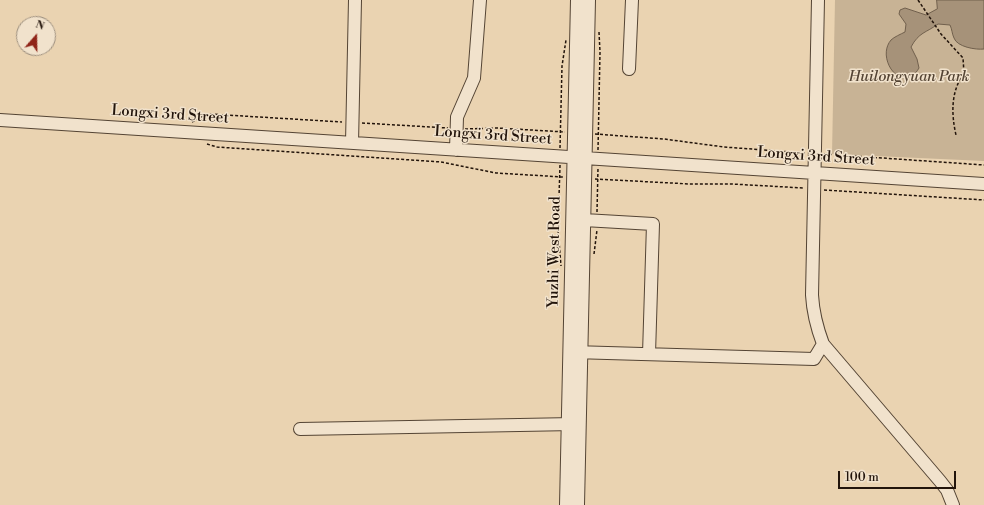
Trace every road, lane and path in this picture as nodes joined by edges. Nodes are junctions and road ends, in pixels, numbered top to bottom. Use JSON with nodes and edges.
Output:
{"nodes":[{"id":1,"x":355,"y":0,"type":"edge"},
{"id":2,"x":480,"y":0,"type":"edge"},
{"id":3,"x":577,"y":0,"type":"edge"},
{"id":4,"x":589,"y":0,"type":"edge"},
{"id":5,"x":632,"y":0,"type":"edge"},
{"id":6,"x":818,"y":0,"type":"edge"},
{"id":7,"x":918,"y":0,"type":"edge"},
{"id":8,"x":598,"y":29,"type":"dead end"},
{"id":9,"x":566,"y":40,"type":"dead end"},
{"id":10,"x":629,"y":70,"type":"dead end"},
{"id":11,"x":0,"y":120,"type":"edge"},
{"id":12,"x":353,"y":123,"type":"junction"},
{"id":13,"x":188,"y":124,"type":"dead end"},
{"id":14,"x":561,"y":125,"type":"dead end"},
{"id":15,"x":599,"y":128,"type":"dead end"},
{"id":16,"x":457,"y":129,"type":"junction"},
{"id":17,"x":554,"y":132,"type":"dead end"},
{"id":18,"x":607,"y":135,"type":"dead end"},
{"id":19,"x":956,"y":135,"type":"dead end"},
{"id":20,"x":204,"y":142,"type":"dead end"},
{"id":21,"x":352,"y":143,"type":"junction"},
{"id":22,"x":456,"y":150,"type":"junction"},
{"id":23,"x":804,"y":153,"type":"dead end"},
{"id":24,"x":839,"y":155,"type":"dead end"},
{"id":25,"x":579,"y":158,"type":"junction"},
{"id":26,"x":984,"y":165,"type":"edge"},
{"id":27,"x":815,"y":173,"type":"junction"},
{"id":28,"x":552,"y":176,"type":"dead end"},
{"id":29,"x":603,"y":179,"type":"dead end"},
{"id":30,"x":984,"y":184,"type":"edge"},
{"id":31,"x":803,"y":188,"type":"dead end"},
{"id":32,"x":837,"y":190,"type":"dead end"},
{"id":33,"x":984,"y":200,"type":"edge"},
{"id":34,"x":584,"y":220,"type":"junction"},
{"id":35,"x":823,"y":344,"type":"junction"},
{"id":36,"x":575,"y":352,"type":"junction"},
{"id":37,"x":649,"y":354,"type":"junction"},
{"id":38,"x":573,"y":424,"type":"junction"},
{"id":39,"x":300,"y":429,"type":"dead end"},
{"id":40,"x":566,"y":505,"type":"edge"},
{"id":41,"x":578,"y":505,"type":"edge"},
{"id":42,"x":952,"y":505,"type":"edge"}],
"edges":[{"from":1,"to":12,"type":"street"},
{"from":2,"to":16,"type":"street"},
{"from":3,"to":25,"type":"street","name":"Yuzhi West Road"},
{"from":4,"to":25,"type":"street","name":"Yuzhi West Road"},
{"from":5,"to":10,"type":"street"},
{"from":6,"to":27,"type":"street"},
{"from":7,"to":19,"type":"path"},
{"from":8,"to":15,"type":"path"},
{"from":9,"to":14,"type":"path"},
{"from":11,"to":21,"type":"street","name":"Longxi 3rd Street"},
{"from":12,"to":13,"type":"path"},
{"from":12,"to":16,"type":"path"},
{"from":12,"to":21,"type":"street"},
{"from":16,"to":17,"type":"path"},
{"from":16,"to":22,"type":"street"},
{"from":18,"to":23,"type":"path"},
{"from":20,"to":28,"type":"path"},
{"from":21,"to":22,"type":"street","name":"Longxi 3rd Street"},
{"from":22,"to":25,"type":"street","name":"Longxi 3rd Street"},
{"from":24,"to":26,"type":"path"},
{"from":25,"to":27,"type":"street","name":"Longxi 3rd Street"},
{"from":25,"to":34,"type":"street","name":"Yuzhi West Road"},
{"from":25,"to":36,"type":"street","name":"Yuzhi West Road"},
{"from":27,"to":30,"type":"street","name":"Longxi 3rd Street"},
{"from":27,"to":35,"type":"street"},
{"from":29,"to":31,"type":"path"},
{"from":32,"to":33,"type":"path"},
{"from":34,"to":36,"type":"street","name":"Yuzhi West Road"},
{"from":34,"to":37,"type":"street"},
{"from":35,"to":37,"type":"street"},
{"from":35,"to":42,"type":"street"},
{"from":36,"to":37,"type":"street"},
{"from":36,"to":38,"type":"street","name":"Yuzhi West Road"},
{"from":38,"to":39,"type":"street"},
{"from":38,"to":40,"type":"street","name":"Yuzhi West Road"},
{"from":38,"to":41,"type":"street","name":"Yuzhi West Road"}]}
